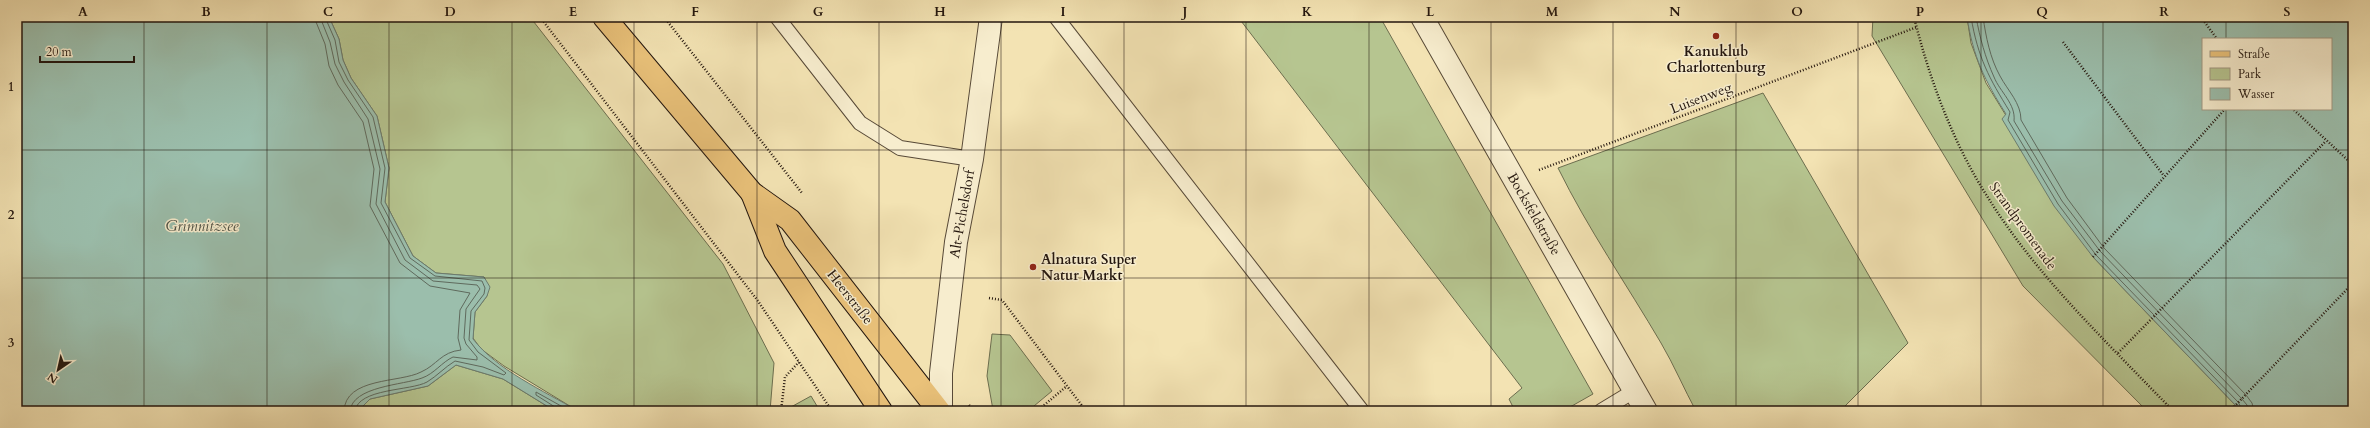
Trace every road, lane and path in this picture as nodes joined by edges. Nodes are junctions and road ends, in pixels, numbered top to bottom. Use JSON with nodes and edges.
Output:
{"nodes":[{"id":1,"x":540,"y":17,"type":"edge"},
{"id":2,"x":604,"y":17,"type":"edge"},
{"id":3,"x":664,"y":17,"type":"edge"},
{"id":4,"x":777,"y":17,"type":"edge"},
{"id":5,"x":991,"y":17,"type":"edge"},
{"id":6,"x":1056,"y":17,"type":"edge"},
{"id":7,"x":1422,"y":17,"type":"edge"},
{"id":8,"x":1914,"y":17,"type":"edge"},
{"id":9,"x":2200,"y":17,"type":"edge"},
{"id":10,"x":1917,"y":27,"type":"junction"},
{"id":11,"x":2216,"y":38,"type":"edge"},
{"id":12,"x":2063,"y":42,"type":"dead end"},
{"id":13,"x":2224,"y":110,"type":"edge"},
{"id":14,"x":2294,"y":110,"type":"dead end"},
{"id":15,"x":2326,"y":141,"type":"junction"},
{"id":16,"x":972,"y":159,"type":"junction"},
{"id":17,"x":2353,"y":165,"type":"edge"},
{"id":18,"x":2164,"y":176,"type":"junction"},
{"id":19,"x":1514,"y":179,"type":"junction"},
{"id":20,"x":752,"y":193,"type":"junction"},
{"id":21,"x":804,"y":196,"type":"dead end"},
{"id":22,"x":2093,"y":257,"type":"dead end"},
{"id":23,"x":2353,"y":283,"type":"edge"},
{"id":24,"x":989,"y":298,"type":"dead end"},
{"id":25,"x":2118,"y":353,"type":"junction"},
{"id":26,"x":799,"y":362,"type":"junction"},
{"id":27,"x":1067,"y":386,"type":"junction"},
{"id":28,"x":1634,"y":391,"type":"junction"},
{"id":29,"x":782,"y":411,"type":"edge"},
{"id":30,"x":832,"y":411,"type":"edge"},
{"id":31,"x":881,"y":411,"type":"edge"},
{"id":32,"x":940,"y":411,"type":"edge"},
{"id":33,"x":1037,"y":411,"type":"edge"},
{"id":34,"x":1086,"y":411,"type":"edge"},
{"id":35,"x":1362,"y":411,"type":"edge"},
{"id":36,"x":1601,"y":411,"type":"edge"},
{"id":37,"x":1646,"y":411,"type":"edge"},
{"id":38,"x":2173,"y":411,"type":"edge"},
{"id":39,"x":2230,"y":411,"type":"edge"}],
"edges":[{"from":1,"to":26,"type":"path"},
{"from":2,"to":20,"type":"main road","name":"Heerstraße"},
{"from":3,"to":21,"type":"path"},
{"from":4,"to":16,"type":"lane"},
{"from":5,"to":16,"type":"street","name":"Alt-Pichelsdorf"},
{"from":6,"to":35,"type":"lane"},
{"from":7,"to":19,"type":"street","name":"Bocksfeldstraße"},
{"from":8,"to":10,"type":"path","name":"Strandpromenade"},
{"from":9,"to":11,"type":"path"},
{"from":10,"to":19,"type":"path","name":"Luisenweg"},
{"from":10,"to":25,"type":"path","name":"Strandpromenade"},
{"from":12,"to":18,"type":"path"},
{"from":13,"to":18,"type":"path"},
{"from":14,"to":15,"type":"path"},
{"from":15,"to":17,"type":"path"},
{"from":15,"to":25,"type":"path"},
{"from":16,"to":32,"type":"street","name":"Alt-Pichelsdorf"},
{"from":18,"to":22,"type":"path"},
{"from":19,"to":28,"type":"street","name":"Bocksfeldstraße"},
{"from":20,"to":31,"type":"main road","name":"Heerstraße"},
{"from":20,"to":32,"type":"main road","name":"Heerstraße"},
{"from":23,"to":39,"type":"path"},
{"from":24,"to":27,"type":"path"},
{"from":25,"to":38,"type":"path","name":"Strandpromenade"},
{"from":26,"to":29,"type":"path"},
{"from":26,"to":30,"type":"path"},
{"from":27,"to":33,"type":"path"},
{"from":27,"to":34,"type":"path"},
{"from":28,"to":36,"type":"lane"},
{"from":28,"to":37,"type":"street","name":"Bocksfeldstraße"}]}
